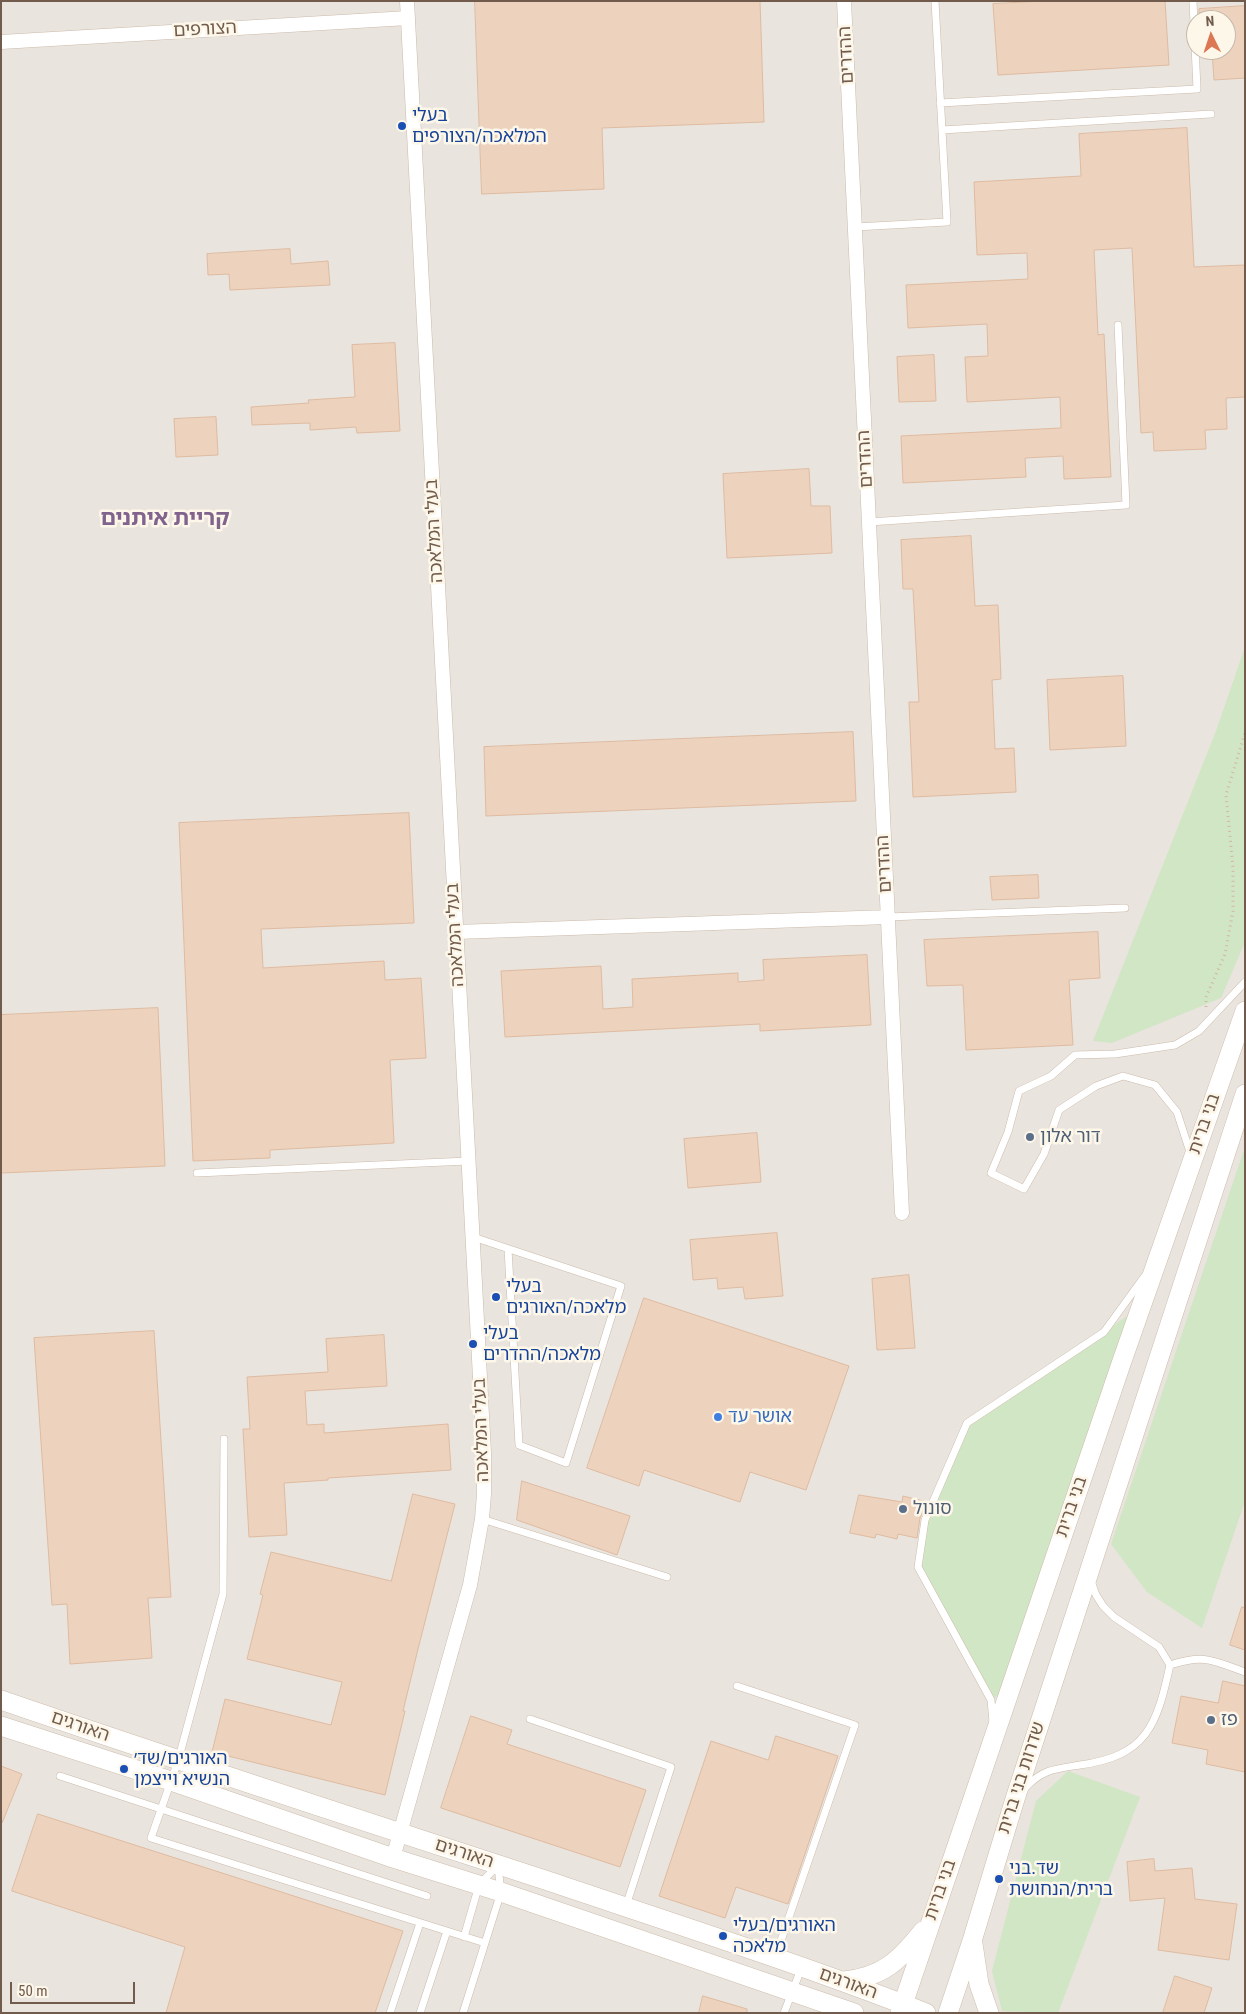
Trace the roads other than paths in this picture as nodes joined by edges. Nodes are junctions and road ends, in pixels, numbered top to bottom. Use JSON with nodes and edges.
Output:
{"nodes":[{"id":1,"x":407,"y":1,"type":"edge"},
{"id":2,"x":844,"y":1,"type":"edge"},
{"id":3,"x":935,"y":1,"type":"edge"},
{"id":4,"x":1193,"y":1,"type":"edge"},
{"id":5,"x":408,"y":18,"type":"junction"},
{"id":6,"x":1,"y":42,"type":"edge"},
{"id":7,"x":940,"y":103,"type":"junction"},
{"id":8,"x":1211,"y":114,"type":"dead end"},
{"id":9,"x":942,"y":130,"type":"junction"},
{"id":10,"x":855,"y":227,"type":"junction"},
{"id":11,"x":1118,"y":325,"type":"dead end"},
{"id":12,"x":869,"y":522,"type":"junction"},
{"id":13,"x":1125,"y":908,"type":"dead end"},
{"id":14,"x":888,"y":917,"type":"junction"},
{"id":15,"x":456,"y":932,"type":"junction"},
{"id":16,"x":1245,"y":982,"type":"edge"},
{"id":17,"x":1245,"y":1011,"type":"edge"},
{"id":18,"x":1245,"y":1094,"type":"edge"},
{"id":19,"x":1193,"y":1159,"type":"junction"},
{"id":20,"x":468,"y":1161,"type":"junction"},
{"id":21,"x":196,"y":1174,"type":"dead end"},
{"id":22,"x":902,"y":1213,"type":"dead end"},
{"id":23,"x":472,"y":1237,"type":"junction"},
{"id":24,"x":508,"y":1249,"type":"junction"},
{"id":25,"x":1157,"y":1258,"type":"junction"},
{"id":26,"x":224,"y":1439,"type":"dead end"},
{"id":27,"x":482,"y":1519,"type":"junction"},
{"id":28,"x":1088,"y":1572,"type":"junction"},
{"id":29,"x":667,"y":1577,"type":"dead end"},
{"id":30,"x":1170,"y":1665,"type":"junction"},
{"id":31,"x":1245,"y":1672,"type":"edge"},
{"id":32,"x":737,"y":1686,"type":"dead end"},
{"id":33,"x":1,"y":1700,"type":"edge"},
{"id":34,"x":530,"y":1719,"type":"dead end"},
{"id":35,"x":1,"y":1726,"type":"edge"},
{"id":36,"x":995,"y":1735,"type":"junction"},
{"id":37,"x":178,"y":1761,"type":"junction"},
{"id":38,"x":60,"y":1776,"type":"dead end"},
{"id":39,"x":171,"y":1781,"type":"junction"},
{"id":40,"x":1014,"y":1799,"type":"junction"},
{"id":41,"x":162,"y":1809,"type":"junction"},
{"id":42,"x":401,"y":1833,"type":"junction"},
{"id":43,"x":393,"y":1858,"type":"junction"},
{"id":44,"x":498,"y":1865,"type":"junction"},
{"id":45,"x":480,"y":1885,"type":"junction"},
{"id":46,"x":501,"y":1892,"type":"junction"},
{"id":47,"x":427,"y":1896,"type":"dead end"},
{"id":48,"x":625,"y":1907,"type":"junction"},
{"id":49,"x":930,"y":1922,"type":"junction"},
{"id":50,"x":420,"y":1923,"type":"junction"},
{"id":51,"x":446,"y":1931,"type":"junction"},
{"id":52,"x":464,"y":1937,"type":"junction"},
{"id":53,"x":972,"y":1941,"type":"junction"},
{"id":54,"x":485,"y":1943,"type":"junction"},
{"id":55,"x":775,"y":1958,"type":"junction"},
{"id":56,"x":802,"y":1968,"type":"junction"},
{"id":57,"x":841,"y":1981,"type":"junction"},
{"id":58,"x":799,"y":1994,"type":"junction"},
{"id":59,"x":901,"y":2008,"type":"edge"},
{"id":60,"x":390,"y":2013,"type":"edge"},
{"id":61,"x":420,"y":2013,"type":"edge"},
{"id":62,"x":463,"y":2013,"type":"edge"},
{"id":63,"x":784,"y":2013,"type":"edge"},
{"id":64,"x":825,"y":2013,"type":"edge"},
{"id":65,"x":854,"y":2013,"type":"edge"},
{"id":66,"x":926,"y":2013,"type":"edge"},
{"id":67,"x":948,"y":2013,"type":"edge"},
{"id":68,"x":989,"y":2013,"type":"edge"}],
"edges":[{"from":1,"to":5,"type":"street","name":"בעלי המלאכה"},
{"from":2,"to":10,"type":"street","name":"ההדרים"},
{"from":3,"to":7,"type":"lane"},
{"from":4,"to":7,"type":"lane"},
{"from":5,"to":6,"type":"street","name":"הצורפים"},
{"from":5,"to":15,"type":"street","name":"בעלי המלאכה"},
{"from":7,"to":9,"type":"lane"},
{"from":8,"to":9,"type":"lane"},
{"from":9,"to":10,"type":"lane"},
{"from":10,"to":12,"type":"street","name":"ההדרים"},
{"from":11,"to":12,"type":"lane"},
{"from":12,"to":14,"type":"street","name":"ההדרים"},
{"from":13,"to":14,"type":"lane"},
{"from":14,"to":15,"type":"street","name":"ההדרים"},
{"from":14,"to":22,"type":"street","name":"ההדרים"},
{"from":15,"to":20,"type":"street","name":"בעלי המלאכה"},
{"from":16,"to":19,"type":"lane"},
{"from":17,"to":19,"type":"main road","name":"בני ברית"},
{"from":18,"to":28,"type":"main road","name":"בני ברית"},
{"from":19,"to":25,"type":"main road","name":"בני ברית"},
{"from":20,"to":21,"type":"lane"},
{"from":20,"to":23,"type":"street","name":"בעלי המלאכה"},
{"from":23,"to":24,"type":"lane"},
{"from":23,"to":27,"type":"street","name":"בעלי המלאכה"},
{"from":24,"to":24,"type":"lane"},
{"from":25,"to":36,"type":"main road","name":"בני ברית"},
{"from":25,"to":36,"type":"lane"},
{"from":26,"to":37,"type":"lane"},
{"from":27,"to":29,"type":"lane"},
{"from":27,"to":42,"type":"street","name":"בעלי המלאכה"},
{"from":28,"to":30,"type":"lane"},
{"from":28,"to":40,"type":"main road","name":"שדרות בני ברית"},
{"from":30,"to":31,"type":"lane"},
{"from":30,"to":40,"type":"lane"},
{"from":32,"to":55,"type":"lane"},
{"from":33,"to":37,"type":"main road","name":"האורגים"},
{"from":34,"to":48,"type":"lane"},
{"from":35,"to":39,"type":"main road","name":"האורגים"},
{"from":36,"to":49,"type":"main road","name":"בני ברית"},
{"from":37,"to":39,"type":"lane"},
{"from":37,"to":42,"type":"main road","name":"האורגים"},
{"from":38,"to":41,"type":"lane"},
{"from":39,"to":41,"type":"lane"},
{"from":39,"to":43,"type":"main road","name":"האורגים"},
{"from":40,"to":53,"type":"main road","name":"שדרות בני ברית"},
{"from":41,"to":47,"type":"lane"},
{"from":41,"to":50,"type":"lane"},
{"from":42,"to":43,"type":"street","name":"בעלי המלאכה"},
{"from":42,"to":44,"type":"main road","name":"האורגים"},
{"from":43,"to":45,"type":"main road","name":"האורגים"},
{"from":44,"to":45,"type":"lane"},
{"from":44,"to":46,"type":"lane"},
{"from":44,"to":48,"type":"main road","name":"האורגים"},
{"from":45,"to":46,"type":"main road","name":"האורגים"},
{"from":45,"to":52,"type":"lane"},
{"from":46,"to":54,"type":"lane"},
{"from":46,"to":58,"type":"main road","name":"האורגים"},
{"from":48,"to":55,"type":"main road","name":"האורגים"},
{"from":49,"to":57,"type":"main road"},
{"from":49,"to":59,"type":"main road","name":"בני ברית"},
{"from":50,"to":51,"type":"lane"},
{"from":50,"to":60,"type":"lane"},
{"from":51,"to":52,"type":"lane"},
{"from":51,"to":61,"type":"lane"},
{"from":52,"to":54,"type":"lane"},
{"from":53,"to":67,"type":"main road","name":"שדרות בני ברית"},
{"from":53,"to":68,"type":"main road"},
{"from":54,"to":62,"type":"lane"},
{"from":55,"to":56,"type":"main road","name":"האורגים"},
{"from":56,"to":57,"type":"main road","name":"האורגים"},
{"from":56,"to":58,"type":"lane"},
{"from":57,"to":59,"type":"main road","name":"האורגים"},
{"from":58,"to":63,"type":"lane"},
{"from":58,"to":64,"type":"main road"},
{"from":58,"to":65,"type":"main road","name":"האורגים"},
{"from":59,"to":66,"type":"main road","name":"האורגים"}]}
